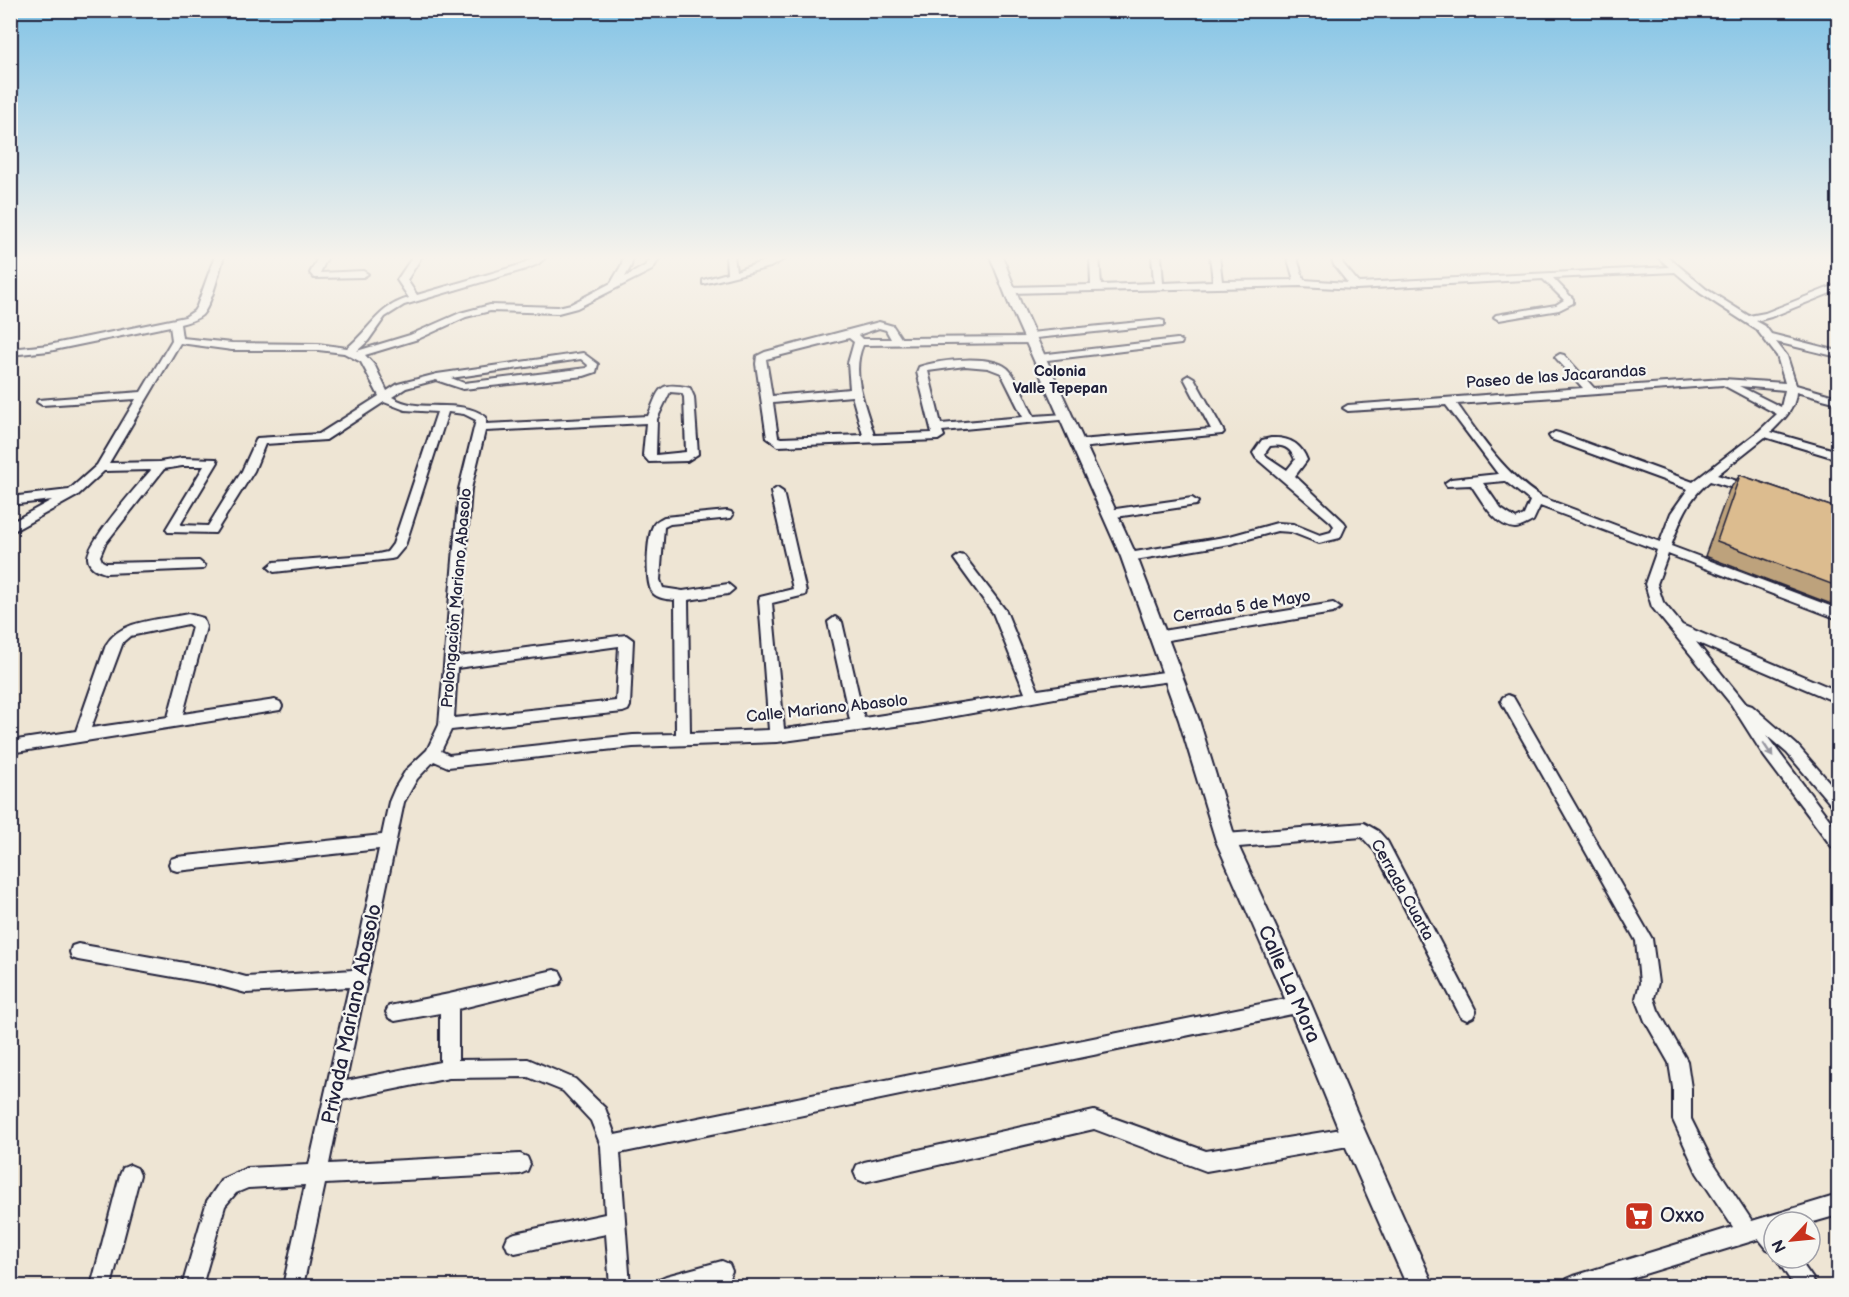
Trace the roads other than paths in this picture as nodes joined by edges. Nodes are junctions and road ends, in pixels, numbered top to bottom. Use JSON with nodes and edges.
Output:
{"nodes":[{"id":1,"x":190,"y":317,"type":"edge"},
{"id":2,"x":381,"y":317,"type":"edge"},
{"id":3,"x":460,"y":317,"type":"edge"},
{"id":4,"x":1021,"y":317,"type":"edge"},
{"id":5,"x":1745,"y":317,"type":"edge"},
{"id":6,"x":1761,"y":317,"type":"edge"},
{"id":7,"x":1750,"y":319,"type":"junction"},
{"id":8,"x":175,"y":323,"type":"junction"},
{"id":9,"x":1160,"y":323,"type":"dead end"},
{"id":10,"x":1770,"y":337,"type":"junction"},
{"id":11,"x":855,"y":338,"type":"junction"},
{"id":12,"x":1031,"y":338,"type":"junction"},
{"id":13,"x":177,"y":340,"type":"junction"},
{"id":14,"x":897,"y":342,"type":"junction"},
{"id":15,"x":1177,"y":342,"type":"dead end"},
{"id":16,"x":10,"y":352,"type":"edge"},
{"id":17,"x":354,"y":352,"type":"junction"},
{"id":18,"x":1839,"y":354,"type":"edge"},
{"id":19,"x":1560,"y":357,"type":"dead end"},
{"id":20,"x":1040,"y":358,"type":"junction"},
{"id":21,"x":437,"y":377,"type":"junction"},
{"id":22,"x":1189,"y":378,"type":"dead end"},
{"id":23,"x":1723,"y":382,"type":"junction"},
{"id":24,"x":1791,"y":387,"type":"junction"},
{"id":25,"x":1590,"y":390,"type":"junction"},
{"id":26,"x":857,"y":392,"type":"junction"},
{"id":27,"x":145,"y":395,"type":"junction"},
{"id":28,"x":385,"y":397,"type":"junction"},
{"id":29,"x":767,"y":400,"type":"junction"},
{"id":30,"x":1839,"y":400,"type":"edge"},
{"id":31,"x":1449,"y":401,"type":"junction"},
{"id":32,"x":42,"y":402,"type":"dead end"},
{"id":33,"x":1348,"y":408,"type":"dead end"},
{"id":34,"x":443,"y":411,"type":"junction"},
{"id":35,"x":1784,"y":413,"type":"junction"},
{"id":36,"x":1066,"y":417,"type":"junction"},
{"id":37,"x":652,"y":419,"type":"junction"},
{"id":38,"x":1030,"y":420,"type":"junction"},
{"id":39,"x":482,"y":428,"type":"junction"},
{"id":40,"x":936,"y":428,"type":"junction"},
{"id":41,"x":1762,"y":433,"type":"junction"},
{"id":42,"x":1555,"y":436,"type":"dead end"},
{"id":43,"x":869,"y":437,"type":"junction"},
{"id":44,"x":1079,"y":444,"type":"junction"},
{"id":45,"x":1839,"y":454,"type":"edge"},
{"id":46,"x":160,"y":466,"type":"junction"},
{"id":47,"x":101,"y":467,"type":"junction"},
{"id":48,"x":1288,"y":477,"type":"dead end"},
{"id":49,"x":1506,"y":477,"type":"junction"},
{"id":50,"x":1709,"y":477,"type":"junction"},
{"id":51,"x":1474,"y":480,"type":"junction"},
{"id":52,"x":1451,"y":483,"type":"dead end"},
{"id":53,"x":1695,"y":487,"type":"junction"},
{"id":54,"x":777,"y":492,"type":"dead end"},
{"id":55,"x":73,"y":493,"type":"junction"},
{"id":56,"x":1763,"y":493,"type":"edge"},
{"id":57,"x":1537,"y":500,"type":"junction"},
{"id":58,"x":10,"y":501,"type":"edge"},
{"id":59,"x":1192,"y":502,"type":"dead end"},
{"id":60,"x":1109,"y":514,"type":"junction"},
{"id":61,"x":728,"y":515,"type":"dead end"},
{"id":62,"x":10,"y":529,"type":"edge"},
{"id":63,"x":1664,"y":549,"type":"junction"},
{"id":64,"x":1129,"y":557,"type":"junction"},
{"id":65,"x":960,"y":559,"type":"dead end"},
{"id":66,"x":199,"y":566,"type":"dead end"},
{"id":67,"x":274,"y":567,"type":"dead end"},
{"id":68,"x":728,"y":589,"type":"dead end"},
{"id":69,"x":681,"y":595,"type":"junction"},
{"id":70,"x":1333,"y":608,"type":"dead end"},
{"id":71,"x":1839,"y":614,"type":"edge"},
{"id":72,"x":835,"y":622,"type":"dead end"},
{"id":73,"x":1676,"y":628,"type":"junction"},
{"id":74,"x":1156,"y":637,"type":"junction"},
{"id":75,"x":453,"y":663,"type":"junction"},
{"id":76,"x":1171,"y":676,"type":"junction"},
{"id":77,"x":1033,"y":696,"type":"junction"},
{"id":78,"x":1839,"y":697,"type":"edge"},
{"id":79,"x":1736,"y":700,"type":"junction"},
{"id":80,"x":1508,"y":702,"type":"dead end"},
{"id":81,"x":275,"y":706,"type":"dead end"},
{"id":82,"x":174,"y":722,"type":"junction"},
{"id":83,"x":858,"y":724,"type":"junction"},
{"id":84,"x":446,"y":726,"type":"junction"},
{"id":85,"x":82,"y":735,"type":"junction"},
{"id":86,"x":777,"y":736,"type":"junction"},
{"id":87,"x":683,"y":739,"type":"junction"},
{"id":88,"x":10,"y":747,"type":"edge"},
{"id":89,"x":440,"y":758,"type":"junction"},
{"id":90,"x":1839,"y":802,"type":"edge"},
{"id":91,"x":389,"y":841,"type":"junction"},
{"id":92,"x":1226,"y":841,"type":"junction"},
{"id":93,"x":1839,"y":842,"type":"edge"},
{"id":94,"x":177,"y":864,"type":"dead end"},
{"id":95,"x":78,"y":952,"type":"dead end"},
{"id":96,"x":359,"y":978,"type":"junction"},
{"id":97,"x":555,"y":978,"type":"dead end"},
{"id":98,"x":449,"y":1003,"type":"junction"},
{"id":99,"x":1300,"y":1005,"type":"junction"},
{"id":100,"x":1467,"y":1011,"type":"dead end"},
{"id":101,"x":395,"y":1012,"type":"dead end"},
{"id":102,"x":449,"y":1069,"type":"junction"},
{"id":103,"x":335,"y":1092,"type":"junction"},
{"id":104,"x":1354,"y":1136,"type":"junction"},
{"id":105,"x":610,"y":1146,"type":"junction"},
{"id":106,"x":520,"y":1164,"type":"dead end"},
{"id":107,"x":864,"y":1172,"type":"dead end"},
{"id":108,"x":318,"y":1173,"type":"junction"},
{"id":109,"x":130,"y":1175,"type":"dead end"},
{"id":110,"x":1839,"y":1206,"type":"edge"},
{"id":111,"x":1822,"y":1211,"type":"edge"},
{"id":112,"x":615,"y":1222,"type":"junction"},
{"id":113,"x":1762,"y":1224,"type":"edge"},
{"id":114,"x":1762,"y":1231,"type":"edge"},
{"id":115,"x":515,"y":1243,"type":"dead end"},
{"id":116,"x":1794,"y":1270,"type":"edge"},
{"id":117,"x":722,"y":1271,"type":"dead end"},
{"id":118,"x":102,"y":1287,"type":"edge"},
{"id":119,"x":192,"y":1287,"type":"edge"},
{"id":120,"x":293,"y":1287,"type":"edge"},
{"id":121,"x":620,"y":1287,"type":"edge"},
{"id":122,"x":666,"y":1287,"type":"edge"},
{"id":123,"x":1421,"y":1287,"type":"edge"},
{"id":124,"x":1574,"y":1287,"type":"edge"},
{"id":125,"x":1806,"y":1287,"type":"edge"}],
"edges":[{"from":1,"to":8,"type":"street"},
{"from":2,"to":17,"type":"street"},
{"from":3,"to":17,"type":"street"},
{"from":4,"to":12,"type":"street"},
{"from":5,"to":7,"type":"street"},
{"from":6,"to":7,"type":"street"},
{"from":7,"to":10,"type":"street"},
{"from":8,"to":13,"type":"street"},
{"from":8,"to":16,"type":"street"},
{"from":9,"to":12,"type":"street"},
{"from":10,"to":18,"type":"street"},
{"from":10,"to":24,"type":"street"},
{"from":11,"to":14,"type":"street"},
{"from":11,"to":14,"type":"street"},
{"from":11,"to":26,"type":"street"},
{"from":11,"to":29,"type":"street"},
{"from":12,"to":14,"type":"street"},
{"from":12,"to":20,"type":"street"},
{"from":13,"to":17,"type":"street"},
{"from":13,"to":27,"type":"street"},
{"from":15,"to":20,"type":"street"},
{"from":17,"to":28,"type":"street"},
{"from":19,"to":25,"type":"street"},
{"from":20,"to":36,"type":"street"},
{"from":21,"to":21,"type":"street"},
{"from":21,"to":28,"type":"street"},
{"from":22,"to":44,"type":"street"},
{"from":23,"to":24,"type":"street","name":"Paseo de las Jacarandas"},
{"from":23,"to":25,"type":"street","name":"Paseo de las Jacarandas"},
{"from":23,"to":35,"type":"street"},
{"from":24,"to":30,"type":"street","name":"Paseo de las Jacarandas"},
{"from":24,"to":35,"type":"street"},
{"from":25,"to":31,"type":"street","name":"Paseo de las Jacarandas"},
{"from":26,"to":29,"type":"street"},
{"from":26,"to":43,"type":"street"},
{"from":27,"to":32,"type":"street"},
{"from":27,"to":47,"type":"street"},
{"from":28,"to":34,"type":"street"},
{"from":28,"to":46,"type":"street"},
{"from":29,"to":43,"type":"street"},
{"from":31,"to":33,"type":"street"},
{"from":31,"to":49,"type":"street","name":"Paseo de las Jacarandas"},
{"from":34,"to":39,"type":"street"},
{"from":34,"to":67,"type":"street"},
{"from":35,"to":41,"type":"street"},
{"from":36,"to":38,"type":"street"},
{"from":36,"to":44,"type":"street"},
{"from":37,"to":37,"type":"street"},
{"from":37,"to":39,"type":"street"},
{"from":38,"to":40,"type":"street"},
{"from":38,"to":40,"type":"street"},
{"from":39,"to":75,"type":"street","name":"Prolongación Mariano Abasolo"},
{"from":40,"to":43,"type":"street"},
{"from":41,"to":45,"type":"street"},
{"from":41,"to":50,"type":"street"},
{"from":42,"to":53,"type":"street"},
{"from":44,"to":60,"type":"street"},
{"from":46,"to":47,"type":"street"},
{"from":46,"to":66,"type":"street"},
{"from":47,"to":55,"type":"street"},
{"from":48,"to":64,"type":"street"},
{"from":49,"to":51,"type":"street"},
{"from":49,"to":57,"type":"street","name":"Paseo de las Jacarandas"},
{"from":50,"to":53,"type":"street"},
{"from":50,"to":56,"type":"street"},
{"from":51,"to":52,"type":"street"},
{"from":51,"to":57,"type":"street"},
{"from":53,"to":63,"type":"street"},
{"from":54,"to":86,"type":"street"},
{"from":55,"to":58,"type":"street"},
{"from":55,"to":62,"type":"street"},
{"from":57,"to":63,"type":"street","name":"Paseo de las Jacarandas"},
{"from":59,"to":60,"type":"street"},
{"from":60,"to":64,"type":"street"},
{"from":61,"to":69,"type":"street"},
{"from":63,"to":71,"type":"street","name":"Paseo de las Jacarandas"},
{"from":63,"to":73,"type":"street"},
{"from":64,"to":74,"type":"street"},
{"from":65,"to":77,"type":"street"},
{"from":68,"to":69,"type":"street"},
{"from":69,"to":87,"type":"street"},
{"from":70,"to":74,"type":"street","name":"Cerrada 5 de Mayo"},
{"from":72,"to":83,"type":"street"},
{"from":73,"to":78,"type":"street"},
{"from":73,"to":79,"type":"street"},
{"from":74,"to":76,"type":"street"},
{"from":75,"to":84,"type":"street","name":"Prolongación Mariano Abasolo"},
{"from":75,"to":84,"type":"street"},
{"from":76,"to":77,"type":"street","name":"Calle Mariano Abasolo"},
{"from":76,"to":92,"type":"street","name":"Calle La Mora"},
{"from":77,"to":83,"type":"street","name":"Calle Mariano Abasolo"},
{"from":79,"to":90,"type":"street"},
{"from":79,"to":93,"type":"street","one_way":true},
{"from":80,"to":113,"type":"street"},
{"from":81,"to":82,"type":"street"},
{"from":82,"to":85,"type":"street"},
{"from":82,"to":85,"type":"street"},
{"from":83,"to":86,"type":"street","name":"Calle Mariano Abasolo"},
{"from":84,"to":89,"type":"street","name":"Prolongación Mariano Abasolo"},
{"from":85,"to":88,"type":"street"},
{"from":86,"to":87,"type":"street","name":"Calle Mariano Abasolo"},
{"from":87,"to":89,"type":"street","name":"Calle Mariano Abasolo"},
{"from":89,"to":91,"type":"street","name":"Privada Mariano Abasolo"},
{"from":91,"to":94,"type":"street"},
{"from":91,"to":96,"type":"street","name":"Privada Mariano Abasolo"},
{"from":92,"to":99,"type":"street","name":"Calle La Mora"},
{"from":92,"to":100,"type":"street","name":"Cerrada Cuarta"},
{"from":95,"to":96,"type":"street"},
{"from":96,"to":103,"type":"street","name":"Privada Mariano Abasolo"},
{"from":97,"to":98,"type":"street"},
{"from":98,"to":101,"type":"street"},
{"from":98,"to":102,"type":"street"},
{"from":99,"to":104,"type":"street","name":"Calle La Mora"},
{"from":99,"to":105,"type":"street"},
{"from":102,"to":103,"type":"street"},
{"from":102,"to":105,"type":"street"},
{"from":103,"to":108,"type":"street","name":"Privada Mariano Abasolo"},
{"from":104,"to":107,"type":"street"},
{"from":104,"to":123,"type":"street","name":"Calle La Mora"},
{"from":105,"to":112,"type":"street"},
{"from":106,"to":108,"type":"street"},
{"from":108,"to":119,"type":"street"},
{"from":108,"to":120,"type":"street","name":"Privada Mariano Abasolo"},
{"from":109,"to":118,"type":"street"},
{"from":110,"to":111,"type":"street"},
{"from":112,"to":115,"type":"street"},
{"from":112,"to":121,"type":"street"},
{"from":114,"to":124,"type":"street"},
{"from":116,"to":125,"type":"street"},
{"from":117,"to":122,"type":"street"}]}
